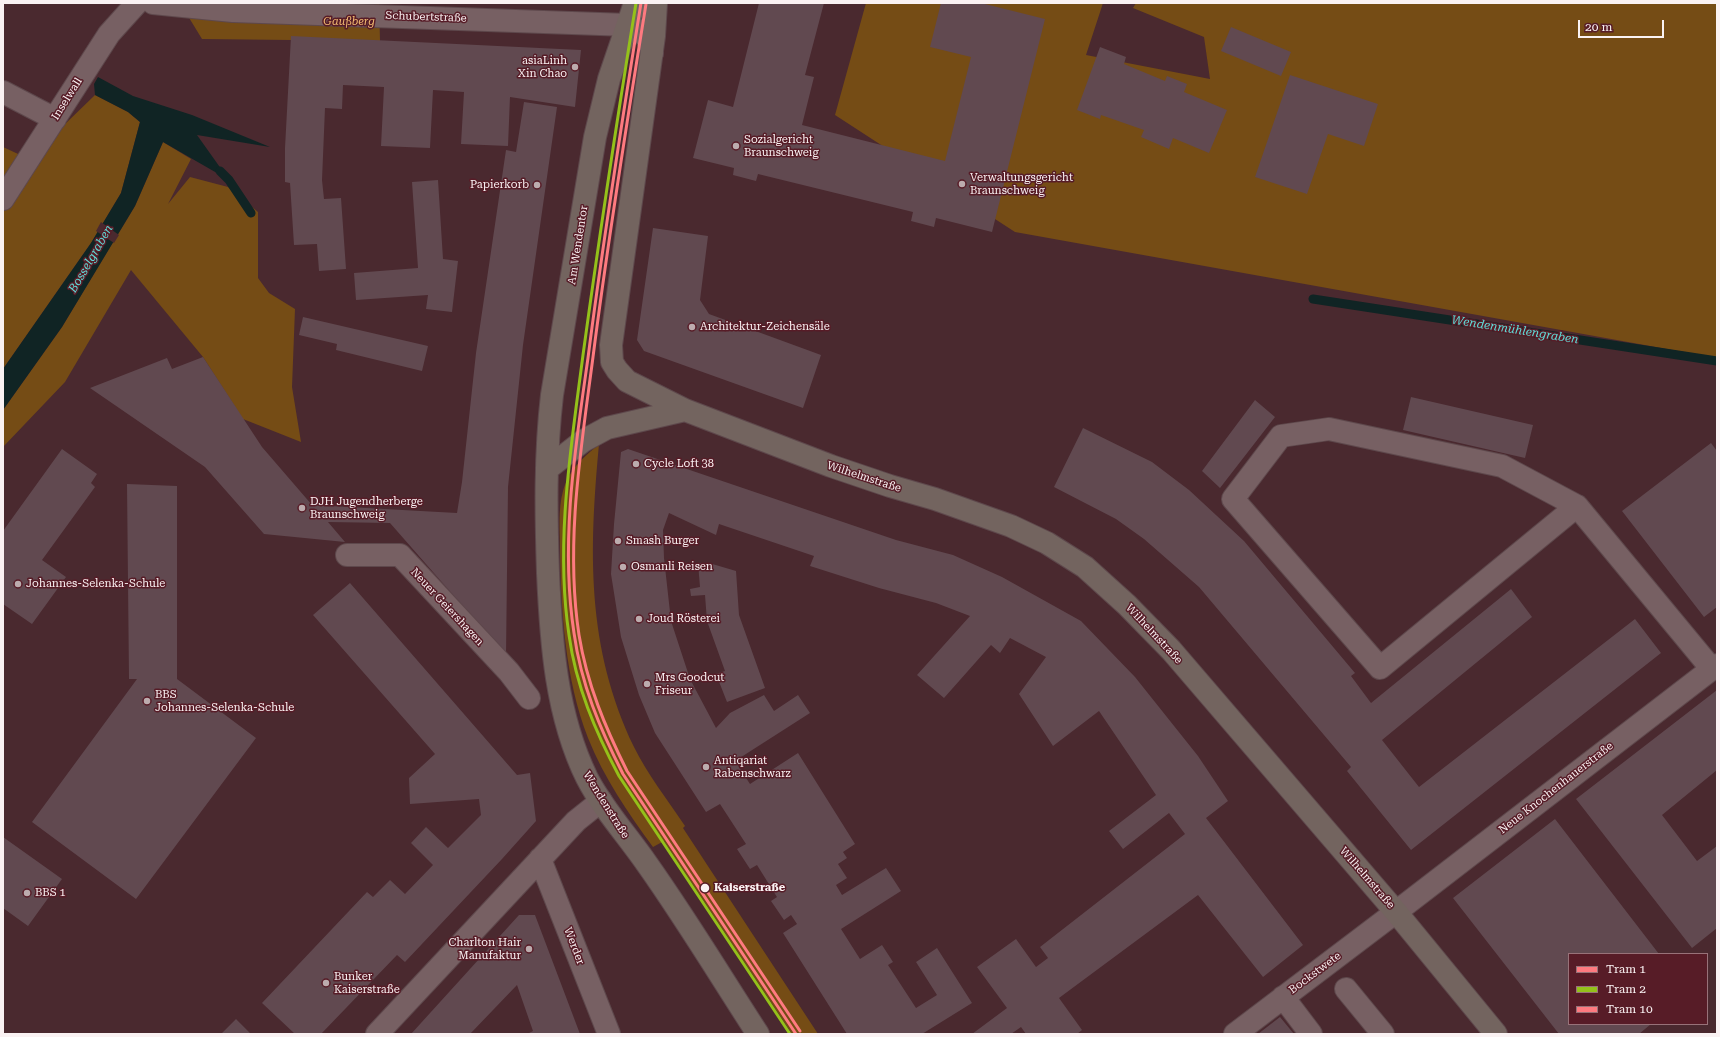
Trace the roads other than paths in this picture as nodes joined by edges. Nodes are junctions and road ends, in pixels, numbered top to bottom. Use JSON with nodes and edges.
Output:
{"nodes":[{"id":1,"x":137,"y":3,"type":"edge"},
{"id":2,"x":153,"y":3,"type":"edge"},
{"id":3,"x":635,"y":3,"type":"edge"},
{"id":4,"x":656,"y":3,"type":"edge"},
{"id":5,"x":628,"y":25,"type":"junction"},
{"id":6,"x":652,"y":53,"type":"junction"},
{"id":7,"x":3,"y":92,"type":"edge"},
{"id":8,"x":54,"y":119,"type":"junction"},
{"id":9,"x":3,"y":199,"type":"edge"},
{"id":10,"x":685,"y":410,"type":"junction"},
{"id":11,"x":547,"y":469,"type":"junction"},
{"id":12,"x":1577,"y":506,"type":"junction"},
{"id":13,"x":347,"y":555,"type":"dead end"},
{"id":14,"x":1714,"y":666,"type":"edge"},
{"id":15,"x":529,"y":698,"type":"dead end"},
{"id":16,"x":601,"y":801,"type":"junction"},
{"id":17,"x":540,"y":859,"type":"junction"},
{"id":18,"x":1396,"y":912,"type":"junction"},
{"id":19,"x":1346,"y":989,"type":"dead end"},
{"id":20,"x":1283,"y":997,"type":"junction"},
{"id":21,"x":377,"y":1034,"type":"edge"},
{"id":22,"x":609,"y":1034,"type":"edge"},
{"id":23,"x":758,"y":1034,"type":"edge"},
{"id":24,"x":1235,"y":1034,"type":"edge"},
{"id":25,"x":1311,"y":1034,"type":"edge"},
{"id":26,"x":1383,"y":1034,"type":"edge"},
{"id":27,"x":1496,"y":1034,"type":"edge"}],
"edges":[{"from":1,"to":8,"type":"street","name":"Inselwall"},
{"from":2,"to":5,"type":"street","name":"Schubertstraße"},
{"from":3,"to":5,"type":"main road","name":"Am Wendentor"},
{"from":4,"to":6,"type":"main road"},
{"from":5,"to":6,"type":"street"},
{"from":5,"to":11,"type":"main road","name":"Am Wendentor"},
{"from":6,"to":10,"type":"main road"},
{"from":7,"to":8,"type":"street"},
{"from":8,"to":9,"type":"street","name":"Inselwall"},
{"from":10,"to":11,"type":"main road"},
{"from":10,"to":18,"type":"main road","name":"Wilhelmstraße"},
{"from":11,"to":16,"type":"main road","name":"Wendenstraße"},
{"from":12,"to":12,"type":"street"},
{"from":12,"to":14,"type":"street"},
{"from":13,"to":15,"type":"street","name":"Neuer Geiershagen"},
{"from":14,"to":18,"type":"street","name":"Neue Knochenhauerstraße"},
{"from":16,"to":17,"type":"street"},
{"from":16,"to":23,"type":"main road","name":"Wendenstraße"},
{"from":17,"to":21,"type":"street"},
{"from":17,"to":22,"type":"street","name":"Werder"},
{"from":18,"to":20,"type":"street","name":"Bockstwete"},
{"from":18,"to":27,"type":"main road","name":"Wilhelmstraße"},
{"from":19,"to":26,"type":"street"},
{"from":20,"to":24,"type":"street","name":"Bockstwete"},
{"from":20,"to":25,"type":"street"}]}
